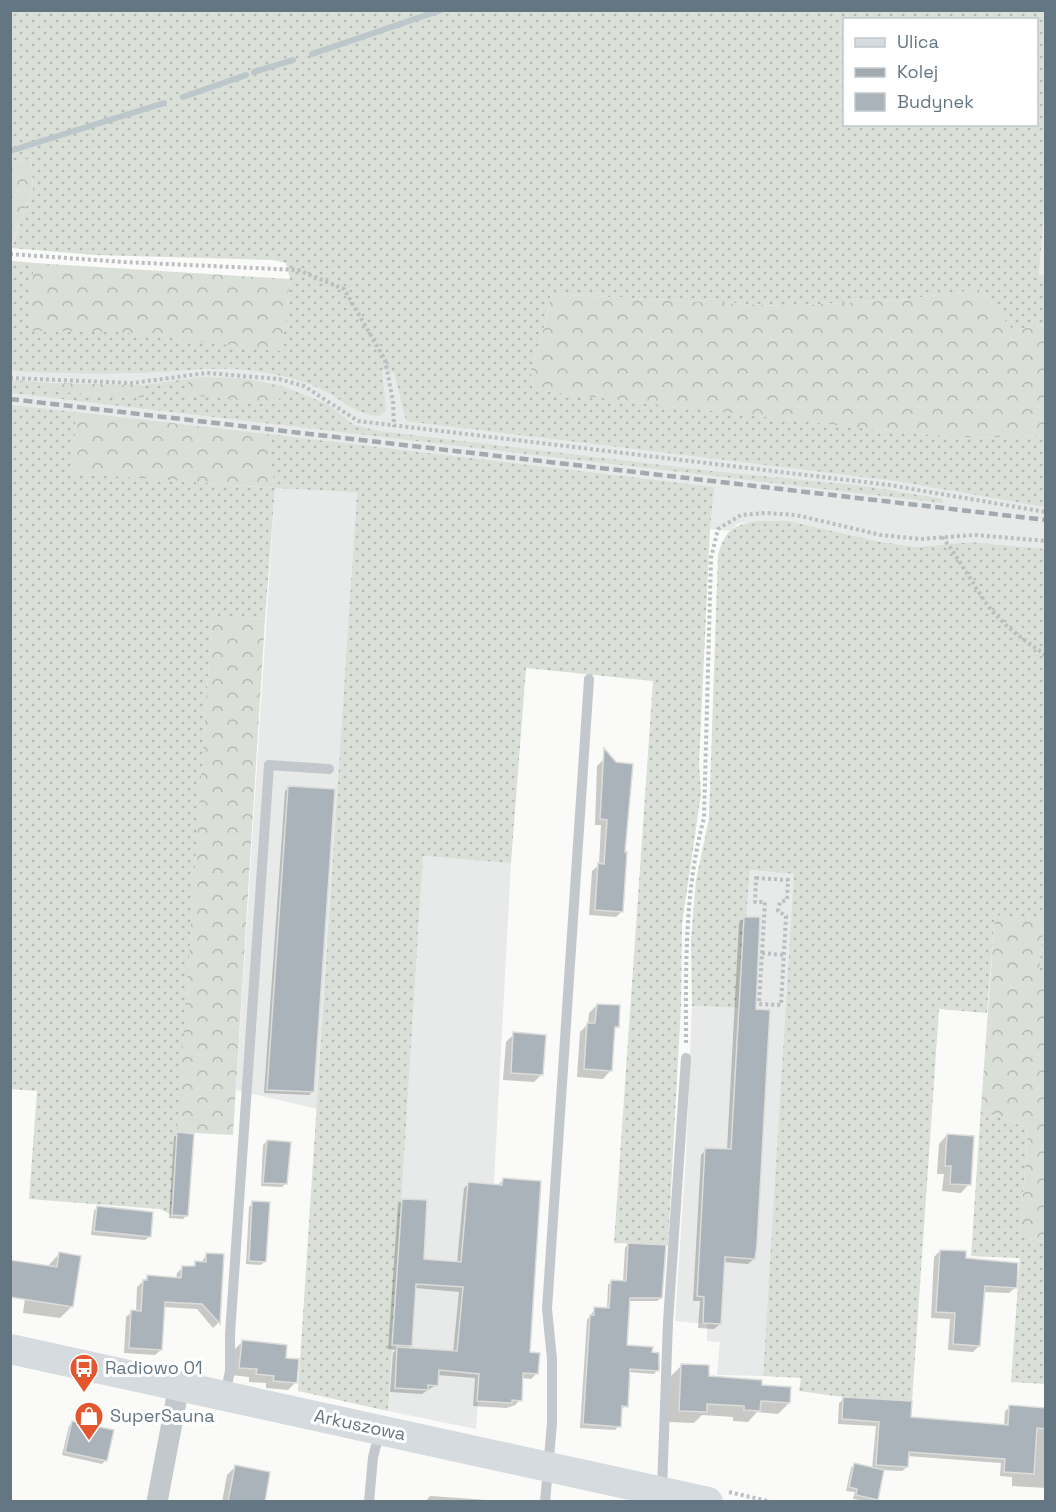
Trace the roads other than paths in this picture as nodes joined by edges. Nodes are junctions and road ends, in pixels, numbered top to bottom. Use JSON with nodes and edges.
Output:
{"nodes":[{"id":1,"x":589,"y":680,"type":"dead end"},
{"id":2,"x":329,"y":769,"type":"dead end"},
{"id":3,"x":686,"y":1058,"type":"road end"},
{"id":4,"x":10,"y":1349,"type":"edge"},
{"id":5,"x":179,"y":1386,"type":"junction"},
{"id":6,"x":225,"y":1395,"type":"junction"},
{"id":7,"x":381,"y":1429,"type":"junction"},
{"id":8,"x":548,"y":1467,"type":"junction"},
{"id":9,"x":662,"y":1491,"type":"junction"},
{"id":10,"x":157,"y":1502,"type":"edge"},
{"id":11,"x":369,"y":1502,"type":"edge"},
{"id":12,"x":545,"y":1502,"type":"edge"},
{"id":13,"x":708,"y":1502,"type":"edge"}],
"edges":[{"from":1,"to":8,"type":"lane"},
{"from":2,"to":6,"type":"lane"},
{"from":3,"to":9,"type":"lane"},
{"from":4,"to":5,"type":"main road","name":"Arkuszowa"},
{"from":5,"to":6,"type":"main road","name":"Arkuszowa"},
{"from":5,"to":10,"type":"street"},
{"from":6,"to":7,"type":"main road","name":"Arkuszowa"},
{"from":7,"to":8,"type":"main road","name":"Arkuszowa"},
{"from":7,"to":11,"type":"lane"},
{"from":8,"to":9,"type":"main road","name":"Arkuszowa"},
{"from":8,"to":12,"type":"lane"},
{"from":9,"to":13,"type":"main road","name":"Arkuszowa"}]}
